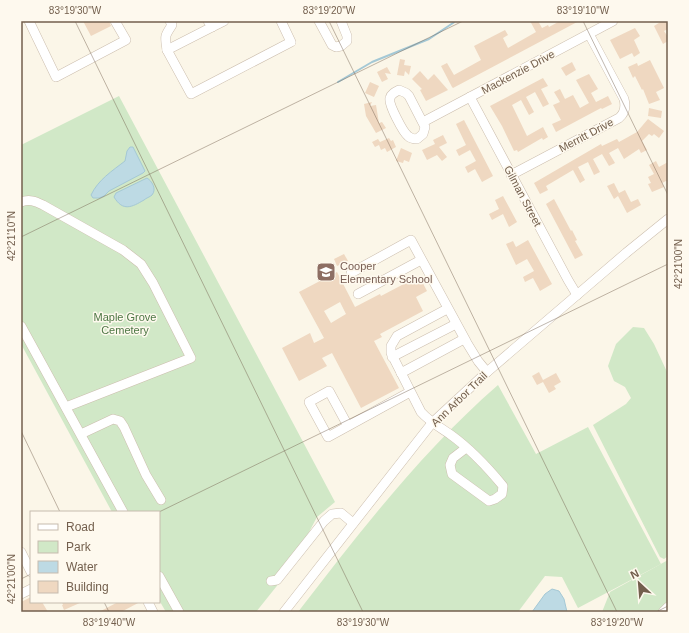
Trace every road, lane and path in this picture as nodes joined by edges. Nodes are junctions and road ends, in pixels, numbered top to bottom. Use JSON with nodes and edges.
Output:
{"nodes":[{"id":1,"x":29,"y":21,"type":"edge"},
{"id":2,"x":115,"y":21,"type":"edge"},
{"id":3,"x":170,"y":21,"type":"edge"},
{"id":4,"x":224,"y":21,"type":"edge"},
{"id":5,"x":280,"y":21,"type":"edge"},
{"id":6,"x":320,"y":21,"type":"edge"},
{"id":7,"x":341,"y":21,"type":"edge"},
{"id":8,"x":613,"y":21,"type":"edge"},
{"id":9,"x":210,"y":24,"type":"edge"},
{"id":10,"x":589,"y":34,"type":"junction"},
{"id":11,"x":167,"y":50,"type":"junction"},
{"id":12,"x":470,"y":97,"type":"junction"},
{"id":13,"x":423,"y":122,"type":"junction"},
{"id":14,"x":511,"y":175,"type":"junction"},
{"id":15,"x":21,"y":202,"type":"edge"},
{"id":16,"x":668,"y":219,"type":"edge"},
{"id":17,"x":421,"y":260,"type":"junction"},
{"id":18,"x":351,"y":273,"type":"dead end"},
{"id":19,"x":358,"y":294,"type":"dead end"},
{"id":20,"x":577,"y":295,"type":"junction"},
{"id":21,"x":448,"y":309,"type":"junction"},
{"id":22,"x":456,"y":324,"type":"junction"},
{"id":23,"x":21,"y":326,"type":"edge"},
{"id":24,"x":464,"y":339,"type":"junction"},
{"id":25,"x":392,"y":357,"type":"junction"},
{"id":26,"x":487,"y":372,"type":"junction"},
{"id":27,"x":401,"y":373,"type":"junction"},
{"id":28,"x":410,"y":392,"type":"junction"},
{"id":29,"x":66,"y":407,"type":"junction"},
{"id":30,"x":432,"y":423,"type":"junction"},
{"id":31,"x":348,"y":426,"type":"junction"},
{"id":32,"x":81,"y":434,"type":"junction"},
{"id":33,"x":466,"y":448,"type":"junction"},
{"id":34,"x":162,"y":500,"type":"dead end"},
{"id":35,"x":122,"y":511,"type":"edge"},
{"id":36,"x":353,"y":523,"type":"junction"},
{"id":37,"x":21,"y":552,"type":"edge"},
{"id":38,"x":30,"y":570,"type":"edge"},
{"id":39,"x":160,"y":578,"type":"edge"},
{"id":40,"x":271,"y":581,"type":"dead end"},
{"id":41,"x":30,"y":590,"type":"edge"},
{"id":42,"x":21,"y":594,"type":"edge"},
{"id":43,"x":668,"y":606,"type":"edge"},
{"id":44,"x":179,"y":612,"type":"edge"},
{"id":45,"x":284,"y":612,"type":"edge"},
{"id":46,"x":663,"y":612,"type":"edge"}],
"edges":[{"from":1,"to":2,"type":"street"},
{"from":3,"to":11,"type":"street"},
{"from":4,"to":9,"type":"street"},
{"from":5,"to":11,"type":"street"},
{"from":6,"to":7,"type":"street"},
{"from":8,"to":10,"type":"street","name":"Mackenzie Drive"},
{"from":9,"to":11,"type":"street"},
{"from":10,"to":12,"type":"street","name":"Mackenzie Drive"},
{"from":10,"to":14,"type":"street","name":"Merritt Drive"},
{"from":12,"to":13,"type":"street","name":"Mackenzie Drive"},
{"from":12,"to":14,"type":"street","name":"Gilman Street"},
{"from":13,"to":13,"type":"street"},
{"from":14,"to":20,"type":"street","name":"Gilman Street"},
{"from":15,"to":29,"type":"street"},
{"from":16,"to":20,"type":"street","name":"Ann Arbor Trail"},
{"from":17,"to":18,"type":"street"},
{"from":17,"to":19,"type":"street"},
{"from":17,"to":21,"type":"street"},
{"from":20,"to":26,"type":"street","name":"Ann Arbor Trail"},
{"from":21,"to":22,"type":"street"},
{"from":21,"to":25,"type":"street"},
{"from":22,"to":24,"type":"street"},
{"from":22,"to":25,"type":"street"},
{"from":23,"to":29,"type":"street"},
{"from":24,"to":26,"type":"street"},
{"from":24,"to":27,"type":"street"},
{"from":25,"to":27,"type":"street"},
{"from":26,"to":30,"type":"street","name":"Ann Arbor Trail"},
{"from":27,"to":28,"type":"street"},
{"from":28,"to":30,"type":"street"},
{"from":28,"to":31,"type":"street"},
{"from":29,"to":32,"type":"street"},
{"from":30,"to":33,"type":"street"},
{"from":30,"to":36,"type":"street","name":"Ann Arbor Trail"},
{"from":31,"to":31,"type":"street"},
{"from":32,"to":34,"type":"street"},
{"from":32,"to":35,"type":"street"},
{"from":33,"to":33,"type":"street"},
{"from":36,"to":40,"type":"street"},
{"from":36,"to":45,"type":"street","name":"Ann Arbor Trail"},
{"from":37,"to":38,"type":"street"},
{"from":39,"to":44,"type":"street"},
{"from":41,"to":42,"type":"street"},
{"from":43,"to":46,"type":"street"}]}
